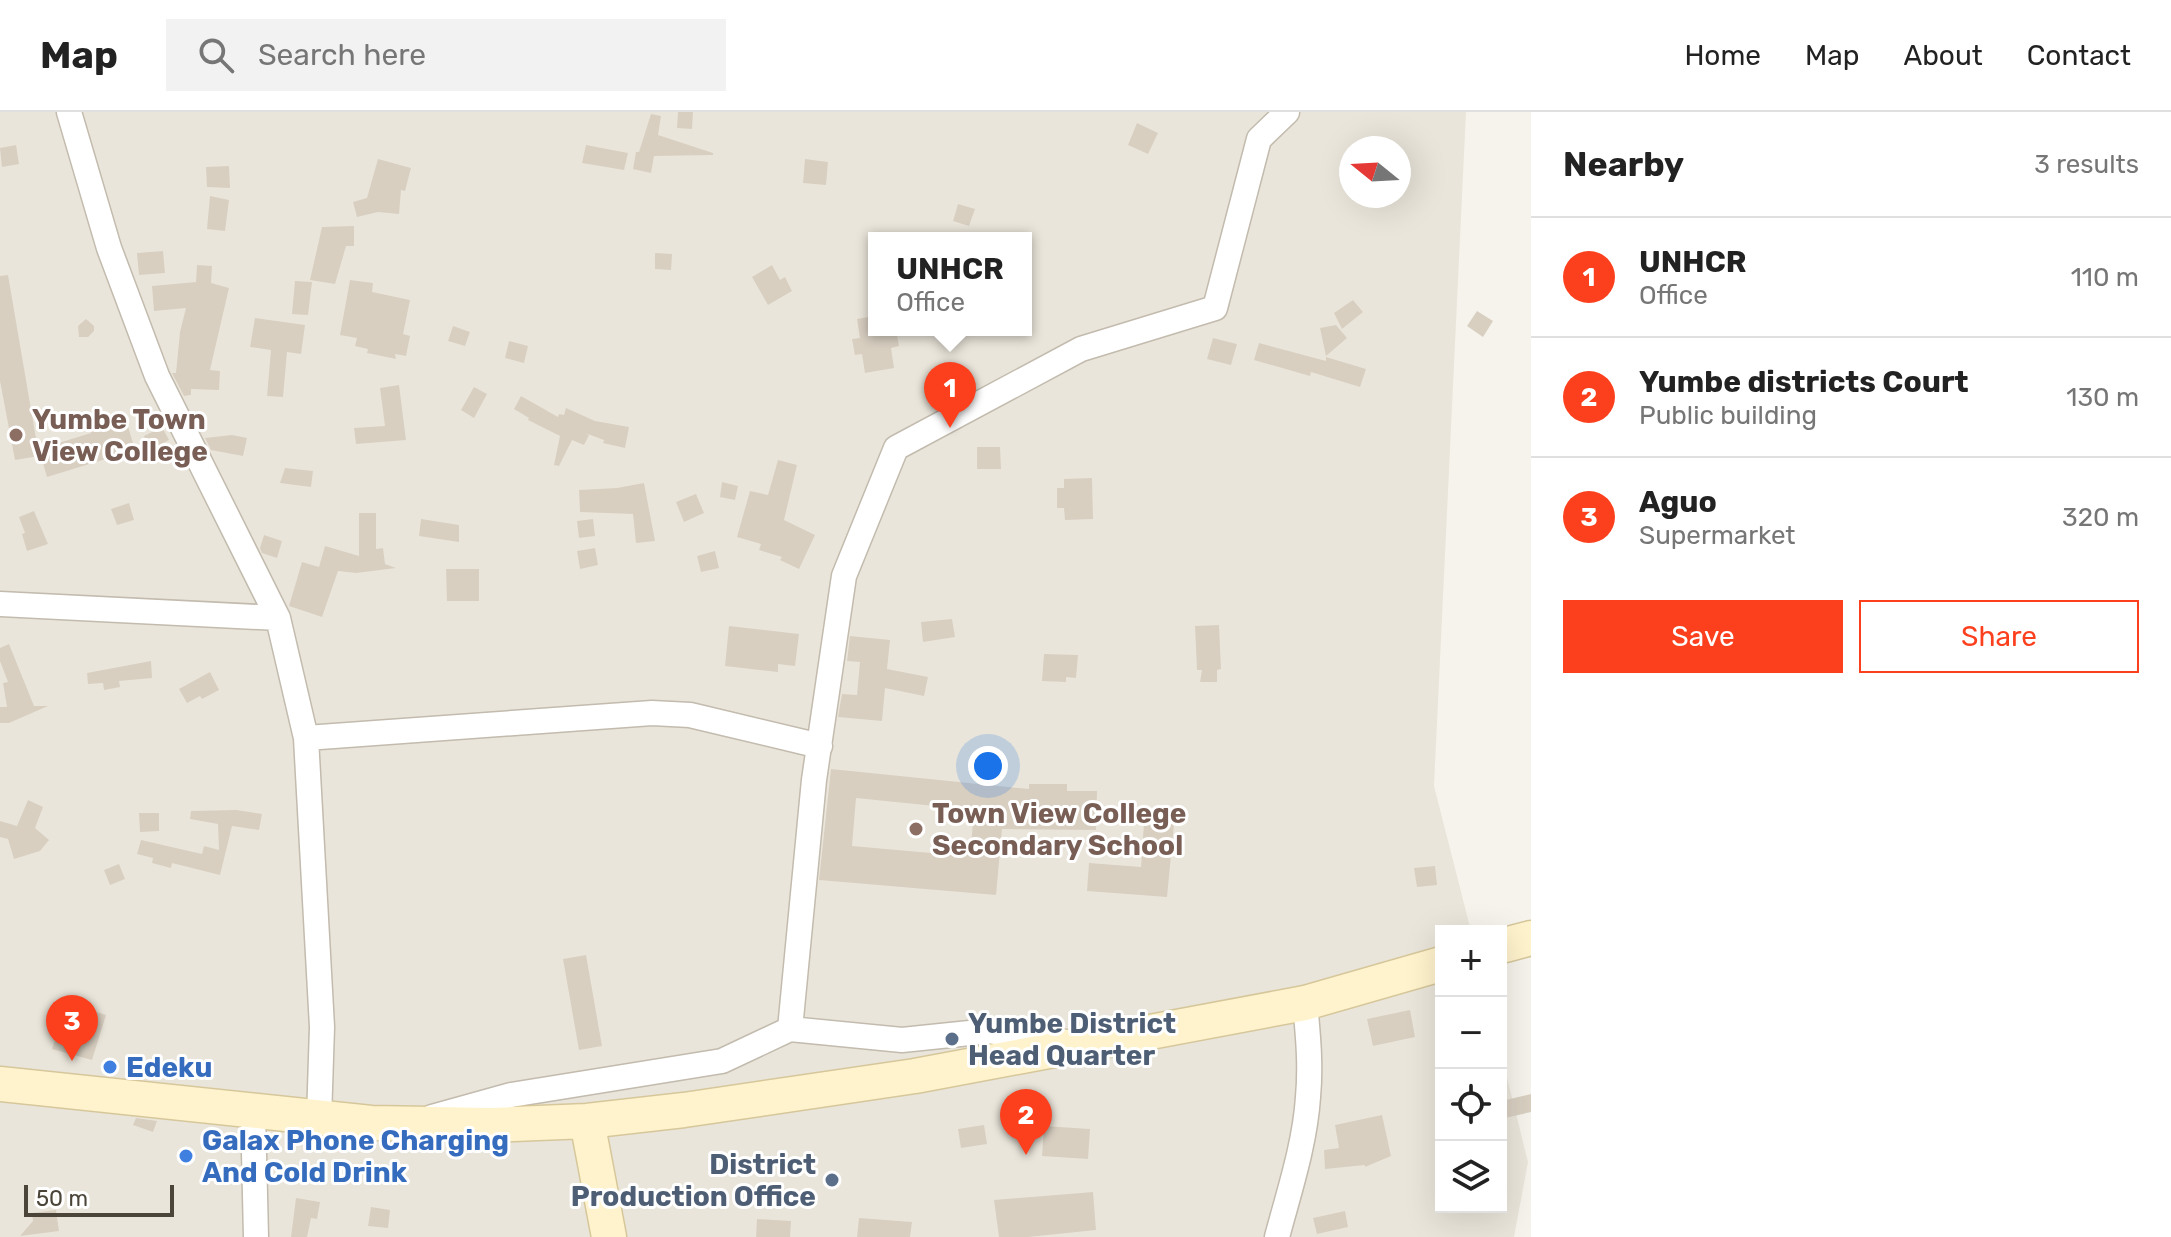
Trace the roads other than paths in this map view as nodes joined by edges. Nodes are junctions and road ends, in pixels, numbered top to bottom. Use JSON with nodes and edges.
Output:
{"nodes":[{"id":1,"x":69,"y":112,"type":"edge"},
{"id":2,"x":1287,"y":112,"type":"edge"},
{"id":3,"x":0,"y":604,"type":"edge"},
{"id":4,"x":278,"y":618,"type":"junction"},
{"id":5,"x":306,"y":738,"type":"junction"},
{"id":6,"x":820,"y":746,"type":"junction"},
{"id":7,"x":1531,"y":938,"type":"edge"},
{"id":8,"x":1507,"y":944,"type":"edge"},
{"id":9,"x":1435,"y":966,"type":"edge"},
{"id":10,"x":1305,"y":1003,"type":"junction"},
{"id":11,"x":790,"y":1029,"type":"junction"},
{"id":12,"x":1081,"y":1044,"type":"junction"},
{"id":13,"x":0,"y":1084,"type":"edge"},
{"id":14,"x":253,"y":1111,"type":"junction"},
{"id":15,"x":319,"y":1119,"type":"junction"},
{"id":16,"x":587,"y":1121,"type":"junction"},
{"id":17,"x":411,"y":1123,"type":"junction"},
{"id":18,"x":256,"y":1237,"type":"edge"},
{"id":19,"x":609,"y":1237,"type":"edge"},
{"id":20,"x":1277,"y":1237,"type":"edge"}],
"edges":[{"from":1,"to":4,"type":"street"},
{"from":2,"to":6,"type":"street"},
{"from":3,"to":4,"type":"street"},
{"from":4,"to":5,"type":"street"},
{"from":5,"to":6,"type":"street"},
{"from":5,"to":15,"type":"street"},
{"from":6,"to":11,"type":"street"},
{"from":7,"to":8,"type":"main road"},
{"from":9,"to":10,"type":"main road"},
{"from":10,"to":12,"type":"main road"},
{"from":10,"to":20,"type":"street"},
{"from":11,"to":12,"type":"street"},
{"from":11,"to":17,"type":"street"},
{"from":12,"to":16,"type":"main road"},
{"from":13,"to":14,"type":"main road"},
{"from":14,"to":15,"type":"main road"},
{"from":14,"to":18,"type":"street"},
{"from":15,"to":17,"type":"main road"},
{"from":16,"to":17,"type":"main road"},
{"from":16,"to":19,"type":"main road"}]}
